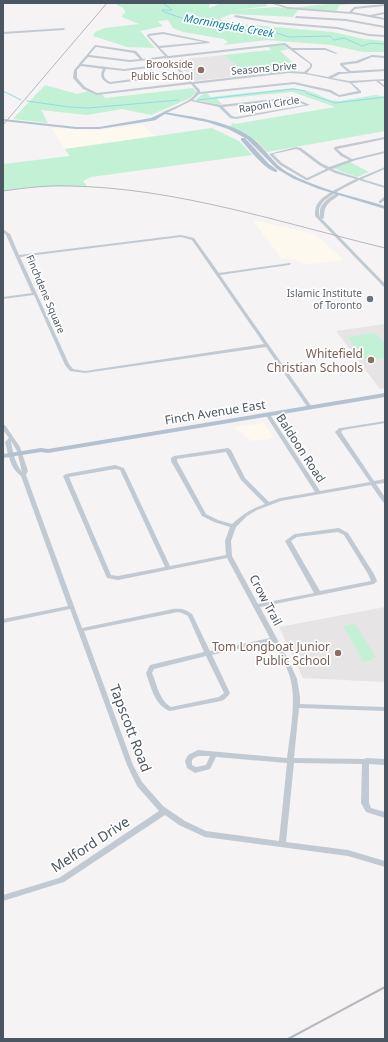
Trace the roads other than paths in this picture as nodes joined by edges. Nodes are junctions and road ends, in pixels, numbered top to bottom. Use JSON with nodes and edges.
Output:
{"nodes":[{"id":1,"x":271,"y":3,"type":"edge"},
{"id":2,"x":385,"y":5,"type":"edge"},
{"id":3,"x":302,"y":10,"type":"junction"},
{"id":4,"x":350,"y":13,"type":"junction"},
{"id":5,"x":385,"y":13,"type":"edge"},
{"id":6,"x":236,"y":16,"type":"dead end"},
{"id":7,"x":370,"y":16,"type":"junction"},
{"id":8,"x":296,"y":17,"type":"junction"},
{"id":9,"x":385,"y":19,"type":"edge"},
{"id":10,"x":291,"y":24,"type":"junction"},
{"id":11,"x":385,"y":26,"type":"edge"},
{"id":12,"x":64,"y":29,"type":"dead end"},
{"id":13,"x":3,"y":34,"type":"edge"},
{"id":14,"x":383,"y":36,"type":"edge"},
{"id":15,"x":159,"y":47,"type":"junction"},
{"id":16,"x":292,"y":49,"type":"junction"},
{"id":17,"x":336,"y":53,"type":"dead end"},
{"id":18,"x":87,"y":56,"type":"junction"},
{"id":19,"x":167,"y":56,"type":"junction"},
{"id":20,"x":385,"y":57,"type":"edge"},
{"id":21,"x":142,"y":59,"type":"junction"},
{"id":22,"x":174,"y":64,"type":"junction"},
{"id":23,"x":80,"y":66,"type":"junction"},
{"id":24,"x":149,"y":67,"type":"junction"},
{"id":25,"x":105,"y":68,"type":"junction"},
{"id":26,"x":385,"y":70,"type":"edge"},
{"id":27,"x":350,"y":72,"type":"junction"},
{"id":28,"x":305,"y":73,"type":"junction"},
{"id":29,"x":328,"y":78,"type":"junction"},
{"id":30,"x":385,"y":80,"type":"edge"},
{"id":31,"x":377,"y":81,"type":"junction"},
{"id":32,"x":192,"y":83,"type":"junction"},
{"id":33,"x":351,"y":83,"type":"junction"},
{"id":34,"x":385,"y":87,"type":"edge"},
{"id":35,"x":200,"y":93,"type":"junction"},
{"id":36,"x":191,"y":100,"type":"junction"},
{"id":37,"x":220,"y":106,"type":"junction"},
{"id":38,"x":164,"y":114,"type":"junction"},
{"id":39,"x":3,"y":121,"type":"edge"},
{"id":40,"x":385,"y":138,"type":"edge"},
{"id":41,"x":385,"y":152,"type":"edge"},
{"id":42,"x":351,"y":159,"type":"junction"},
{"id":43,"x":328,"y":168,"type":"junction"},
{"id":44,"x":385,"y":168,"type":"edge"},
{"id":45,"x":360,"y":180,"type":"junction"},
{"id":46,"x":385,"y":187,"type":"edge"},
{"id":47,"x":335,"y":194,"type":"junction"},
{"id":48,"x":385,"y":198,"type":"edge"},
{"id":49,"x":385,"y":203,"type":"edge"},
{"id":50,"x":385,"y":209,"type":"edge"},
{"id":51,"x":3,"y":230,"type":"edge"},
{"id":52,"x":18,"y":256,"type":"junction"},
{"id":53,"x":289,"y":264,"type":"dead end"},
{"id":54,"x":218,"y":274,"type":"junction"},
{"id":55,"x":385,"y":286,"type":"edge"},
{"id":56,"x":35,"y":294,"type":"junction"},
{"id":57,"x":3,"y":298,"type":"edge"},
{"id":58,"x":267,"y":345,"type":"junction"},
{"id":59,"x":385,"y":395,"type":"edge"},
{"id":60,"x":310,"y":407,"type":"junction"},
{"id":61,"x":267,"y":414,"type":"junction"},
{"id":62,"x":385,"y":422,"type":"edge"},
{"id":63,"x":3,"y":426,"type":"edge"},
{"id":64,"x":10,"y":439,"type":"junction"},
{"id":65,"x":3,"y":456,"type":"edge"},
{"id":66,"x":20,"y":456,"type":"junction"},
{"id":67,"x":12,"y":457,"type":"junction"},
{"id":68,"x":3,"y":460,"type":"edge"},
{"id":69,"x":23,"y":475,"type":"junction"},
{"id":70,"x":385,"y":481,"type":"edge"},
{"id":71,"x":372,"y":484,"type":"junction"},
{"id":72,"x":318,"y":493,"type":"junction"},
{"id":73,"x":385,"y":502,"type":"edge"},
{"id":74,"x":267,"y":503,"type":"junction"},
{"id":75,"x":233,"y":526,"type":"junction"},
{"id":76,"x":229,"y":556,"type":"junction"},
{"id":77,"x":168,"y":567,"type":"junction"},
{"id":78,"x":318,"y":594,"type":"junction"},
{"id":79,"x":256,"y":606,"type":"junction"},
{"id":80,"x":72,"y":607,"type":"junction"},
{"id":81,"x":3,"y":621,"type":"edge"},
{"id":82,"x":81,"y":630,"type":"junction"},
{"id":83,"x":274,"y":639,"type":"junction"},
{"id":84,"x":209,"y":653,"type":"junction"},
{"id":85,"x":296,"y":706,"type":"junction"},
{"id":86,"x":385,"y":709,"type":"edge"},
{"id":87,"x":214,"y":755,"type":"dead end"},
{"id":88,"x":291,"y":761,"type":"junction"},
{"id":89,"x":366,"y":761,"type":"junction"},
{"id":90,"x":385,"y":762,"type":"edge"},
{"id":91,"x":165,"y":811,"type":"junction"},
{"id":92,"x":385,"y":815,"type":"edge"},
{"id":93,"x":282,"y":844,"type":"junction"},
{"id":94,"x":385,"y":864,"type":"edge"},
{"id":95,"x":3,"y":898,"type":"edge"}],
"edges":[{"from":1,"to":3,"type":"street"},
{"from":2,"to":4,"type":"street"},
{"from":3,"to":4,"type":"street"},
{"from":3,"to":8,"type":"street"},
{"from":4,"to":7,"type":"street"},
{"from":5,"to":7,"type":"street"},
{"from":6,"to":10,"type":"street"},
{"from":7,"to":9,"type":"street"},
{"from":8,"to":10,"type":"street"},
{"from":8,"to":11,"type":"street"},
{"from":10,"to":14,"type":"street"},
{"from":11,"to":14,"type":"street"},
{"from":12,"to":13,"type":"street"},
{"from":15,"to":15,"type":"street"},
{"from":15,"to":19,"type":"street"},
{"from":16,"to":17,"type":"street"},
{"from":16,"to":19,"type":"street"},
{"from":16,"to":28,"type":"street"},
{"from":18,"to":21,"type":"street"},
{"from":18,"to":21,"type":"street"},
{"from":18,"to":23,"type":"street"},
{"from":19,"to":21,"type":"street"},
{"from":19,"to":22,"type":"street"},
{"from":20,"to":27,"type":"street"},
{"from":22,"to":24,"type":"street"},
{"from":22,"to":32,"type":"street"},
{"from":23,"to":25,"type":"street"},
{"from":23,"to":32,"type":"street","name":"Seasons Drive"},
{"from":24,"to":25,"type":"street"},
{"from":24,"to":25,"type":"street"},
{"from":26,"to":27,"type":"street"},
{"from":27,"to":29,"type":"street"},
{"from":28,"to":29,"type":"street","name":"Seasons Drive"},
{"from":28,"to":32,"type":"street","name":"Seasons Drive"},
{"from":29,"to":33,"type":"street","name":"Seasons Drive"},
{"from":30,"to":31,"type":"street","name":"Seasons Drive"},
{"from":31,"to":33,"type":"street","name":"Seasons Drive"},
{"from":31,"to":34,"type":"street"},
{"from":32,"to":35,"type":"street"},
{"from":33,"to":35,"type":"street"},
{"from":35,"to":36,"type":"street"},
{"from":36,"to":37,"type":"street","name":"Raponi Circle"},
{"from":36,"to":38,"type":"street"},
{"from":37,"to":37,"type":"street","name":"Raponi Circle"},
{"from":38,"to":39,"type":"main road"},
{"from":38,"to":47,"type":"main road"},
{"from":40,"to":42,"type":"street"},
{"from":41,"to":42,"type":"street"},
{"from":42,"to":43,"type":"street"},
{"from":43,"to":43,"type":"street"},
{"from":43,"to":45,"type":"street"},
{"from":44,"to":45,"type":"street"},
{"from":45,"to":46,"type":"street"},
{"from":45,"to":47,"type":"street"},
{"from":47,"to":50,"type":"main road"},
{"from":47,"to":55,"type":"street"},
{"from":48,"to":49,"type":"street"},
{"from":51,"to":52,"type":"street"},
{"from":52,"to":54,"type":"street","name":"Finchdene Square"},
{"from":52,"to":56,"type":"street","name":"Finchdene Square"},
{"from":53,"to":54,"type":"street"},
{"from":54,"to":58,"type":"street","name":"Finchdene Square"},
{"from":56,"to":57,"type":"street"},
{"from":56,"to":58,"type":"street","name":"Finchdene Square"},
{"from":58,"to":60,"type":"street","name":"Finchdene Square"},
{"from":59,"to":60,"type":"main road","name":"Finch Avenue East"},
{"from":60,"to":61,"type":"main road","name":"Finch Avenue East"},
{"from":61,"to":66,"type":"main road","name":"Finch Avenue East"},
{"from":61,"to":72,"type":"street","name":"Baldoon Road"},
{"from":62,"to":71,"type":"street"},
{"from":63,"to":64,"type":"street","name":"Tapscott Road"},
{"from":64,"to":66,"type":"street","name":"Tapscott Road"},
{"from":64,"to":67,"type":"street","name":"Tapscott Road"},
{"from":65,"to":67,"type":"main road","name":"Finch Avenue East"},
{"from":66,"to":67,"type":"main road","name":"Finch Avenue East"},
{"from":66,"to":69,"type":"street","name":"Tapscott Road"},
{"from":67,"to":68,"type":"main road","name":"Finch Avenue East"},
{"from":67,"to":69,"type":"street","name":"Tapscott Road"},
{"from":69,"to":80,"type":"street","name":"Tapscott Road"},
{"from":70,"to":71,"type":"street"},
{"from":71,"to":72,"type":"street"},
{"from":71,"to":73,"type":"street"},
{"from":72,"to":74,"type":"street"},
{"from":74,"to":75,"type":"street"},
{"from":74,"to":75,"type":"street"},
{"from":75,"to":76,"type":"street"},
{"from":76,"to":77,"type":"street"},
{"from":76,"to":79,"type":"street","name":"Crow Trail"},
{"from":77,"to":77,"type":"street"},
{"from":78,"to":78,"type":"street"},
{"from":78,"to":79,"type":"street"},
{"from":79,"to":83,"type":"street","name":"Crow Trail"},
{"from":80,"to":81,"type":"street"},
{"from":80,"to":82,"type":"street","name":"Tapscott Road"},
{"from":82,"to":84,"type":"street"},
{"from":82,"to":91,"type":"street","name":"Tapscott Road"},
{"from":83,"to":84,"type":"street"},
{"from":83,"to":85,"type":"street","name":"Crow Trail"},
{"from":84,"to":84,"type":"street"},
{"from":85,"to":86,"type":"street"},
{"from":85,"to":88,"type":"street","name":"Crow Trail"},
{"from":87,"to":88,"type":"street"},
{"from":88,"to":89,"type":"street"},
{"from":88,"to":93,"type":"street","name":"Crow Trail"},
{"from":89,"to":90,"type":"street"},
{"from":89,"to":92,"type":"street"},
{"from":91,"to":93,"type":"street","name":"Tapscott Road"},
{"from":91,"to":95,"type":"street","name":"Melford Drive"},
{"from":93,"to":94,"type":"street","name":"Tapscott Road"}]}
